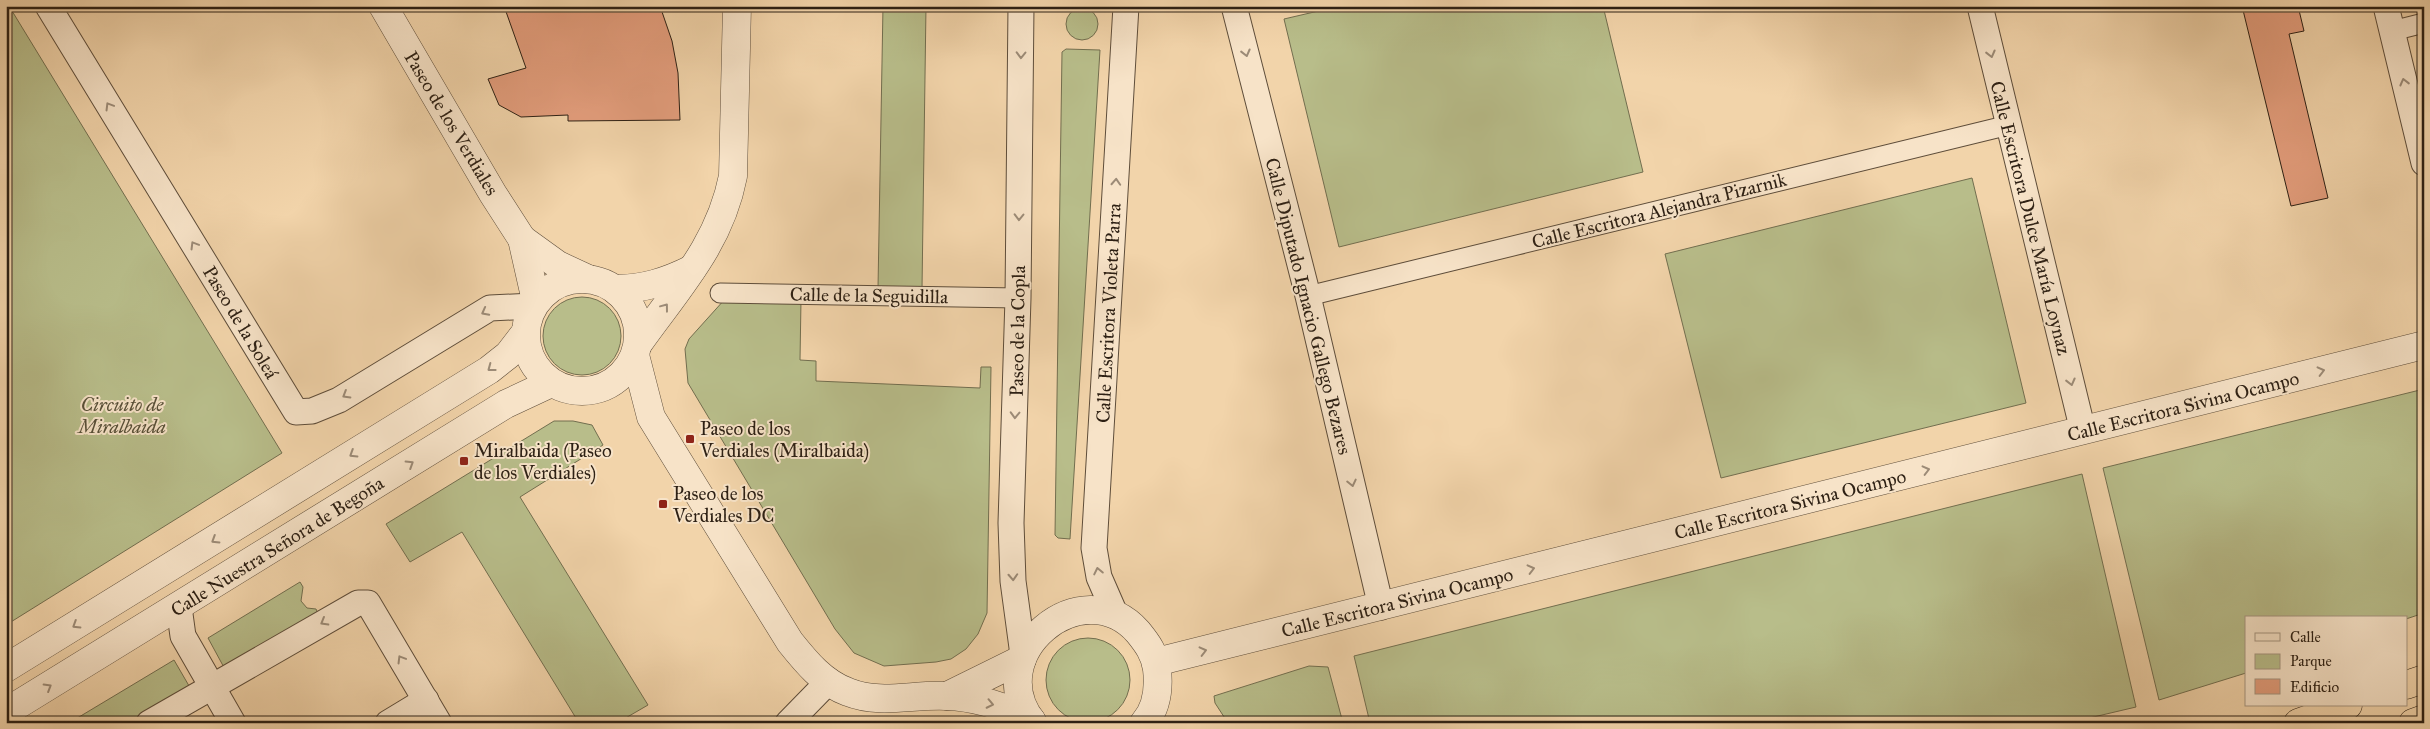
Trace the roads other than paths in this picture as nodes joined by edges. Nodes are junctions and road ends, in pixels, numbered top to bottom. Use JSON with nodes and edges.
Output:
{"nodes":[{"id":1,"x":48,"y":6,"type":"edge"},
{"id":2,"x":383,"y":6,"type":"edge"},
{"id":3,"x":737,"y":6,"type":"edge"},
{"id":4,"x":1021,"y":6,"type":"edge"},
{"id":5,"x":1126,"y":6,"type":"edge"},
{"id":6,"x":1234,"y":6,"type":"edge"},
{"id":7,"x":1980,"y":6,"type":"edge"},
{"id":8,"x":2386,"y":6,"type":"edge"},
{"id":9,"x":2424,"y":23,"type":"edge"},
{"id":10,"x":2392,"y":31,"type":"junction"},
{"id":11,"x":2009,"y":125,"type":"junction"},
{"id":12,"x":2424,"y":163,"type":"edge"},
{"id":13,"x":522,"y":239,"type":"junction"},
{"id":14,"x":692,"y":269,"type":"junction"},
{"id":15,"x":588,"y":279,"type":"junction"},
{"id":16,"x":614,"y":289,"type":"junction"},
{"id":17,"x":720,"y":293,"type":"dead end"},
{"id":18,"x":1308,"y":296,"type":"junction"},
{"id":19,"x":1018,"y":298,"type":"junction"},
{"id":20,"x":535,"y":303,"type":"junction"},
{"id":21,"x":525,"y":333,"type":"junction"},
{"id":22,"x":2424,"y":345,"type":"edge"},
{"id":23,"x":636,"y":350,"type":"junction"},
{"id":24,"x":551,"y":383,"type":"junction"},
{"id":25,"x":603,"y":388,"type":"junction"},
{"id":26,"x":651,"y":417,"type":"junction"},
{"id":27,"x":2083,"y":431,"type":"junction"},
{"id":28,"x":179,"y":606,"type":"junction"},
{"id":29,"x":1381,"y":607,"type":"junction"},
{"id":30,"x":1116,"y":616,"type":"junction"},
{"id":31,"x":1023,"y":657,"type":"junction"},
{"id":32,"x":1156,"y":662,"type":"junction"},
{"id":33,"x":6,"y":668,"type":"edge"},
{"id":34,"x":2424,"y":679,"type":"edge"},
{"id":35,"x":829,"y":682,"type":"junction"},
{"id":36,"x":2408,"y":684,"type":"edge"},
{"id":37,"x":212,"y":686,"type":"junction"},
{"id":38,"x":947,"y":696,"type":"junction"},
{"id":39,"x":426,"y":700,"type":"junction"},
{"id":40,"x":2345,"y":706,"type":"edge"},
{"id":41,"x":6,"y":712,"type":"edge"},
{"id":42,"x":2424,"y":719,"type":"edge"},
{"id":43,"x":1032,"y":722,"type":"edge"},
{"id":44,"x":149,"y":723,"type":"edge"},
{"id":45,"x":233,"y":723,"type":"edge"},
{"id":46,"x":388,"y":723,"type":"edge"},
{"id":47,"x":439,"y":723,"type":"edge"},
{"id":48,"x":788,"y":723,"type":"edge"},
{"id":49,"x":1144,"y":723,"type":"edge"},
{"id":50,"x":2298,"y":723,"type":"edge"},
{"id":51,"x":2413,"y":723,"type":"edge"}],
"edges":[{"from":20,"to":1,"type":"street","name":"Paseo de la Soleá","one_way":true},
{"from":2,"to":13,"type":"street","name":"Paseo de los Verdiales"},
{"from":3,"to":14,"type":"street"},
{"from":4,"to":19,"type":"street","name":"Paseo de la Copla","one_way":true},
{"from":30,"to":5,"type":"street","name":"Calle Escritora Violeta Parra","one_way":true},
{"from":6,"to":18,"type":"street","name":"Calle Diputado Ignacio Gallego Bezares","one_way":true},
{"from":7,"to":11,"type":"street","name":"Calle Escritora Dulce María Loynaz","one_way":true},
{"from":8,"to":10,"type":"street"},
{"from":9,"to":10,"type":"street"},
{"from":12,"to":10,"type":"street","one_way":true},
{"from":11,"to":18,"type":"street","name":"Calle Escritora Alejandra Pizarnik"},
{"from":11,"to":27,"type":"street","name":"Calle Escritora Dulce María Loynaz","one_way":true},
{"from":13,"to":15,"type":"street","name":"Paseo de los Verdiales"},
{"from":13,"to":20,"type":"street","name":"Paseo de los Verdiales"},
{"from":14,"to":16,"type":"street"},
{"from":23,"to":14,"type":"street","one_way":true},
{"from":15,"to":16,"type":"street"},
{"from":15,"to":20,"type":"street"},
{"from":16,"to":23,"type":"street"},
{"from":17,"to":19,"type":"street","name":"Calle de la Seguidilla"},
{"from":18,"to":29,"type":"street","name":"Calle Diputado Ignacio Gallego Bezares","one_way":true},
{"from":19,"to":31,"type":"street","name":"Paseo de la Copla","one_way":true},
{"from":20,"to":21,"type":"street"},
{"from":21,"to":24,"type":"street"},
{"from":21,"to":33,"type":"street","name":"Calle Nuestra Señora de Begoña","one_way":true},
{"from":27,"to":22,"type":"street","name":"Calle Escritora Sivina Ocampo","one_way":true},
{"from":23,"to":25,"type":"street"},
{"from":23,"to":26,"type":"street"},
{"from":24,"to":25,"type":"street"},
{"from":28,"to":24,"type":"street","name":"Calle Nuestra Señora de Begoña","one_way":true},
{"from":25,"to":26,"type":"street"},
{"from":26,"to":35,"type":"street"},
{"from":29,"to":27,"type":"street","name":"Calle Escritora Sivina Ocampo","one_way":true},
{"from":28,"to":37,"type":"street"},
{"from":41,"to":28,"type":"street","name":"Calle Nuestra Señora de Begoña","one_way":true},
{"from":32,"to":29,"type":"street","name":"Calle Escritora Sivina Ocampo","one_way":true},
{"from":30,"to":31,"type":"street"},
{"from":30,"to":32,"type":"street"},
{"from":31,"to":38,"type":"street"},
{"from":31,"to":43,"type":"street"},
{"from":32,"to":49,"type":"street"},
{"from":34,"to":36,"type":"highway"},
{"from":35,"to":38,"type":"street"},
{"from":35,"to":48,"type":"street"},
{"from":39,"to":37,"type":"street","one_way":true},
{"from":37,"to":44,"type":"street"},
{"from":37,"to":45,"type":"street"},
{"from":38,"to":43,"type":"street","one_way":true},
{"from":39,"to":46,"type":"street"},
{"from":39,"to":47,"type":"street"},
{"from":40,"to":50,"type":"highway"},
{"from":42,"to":51,"type":"highway"}]}
